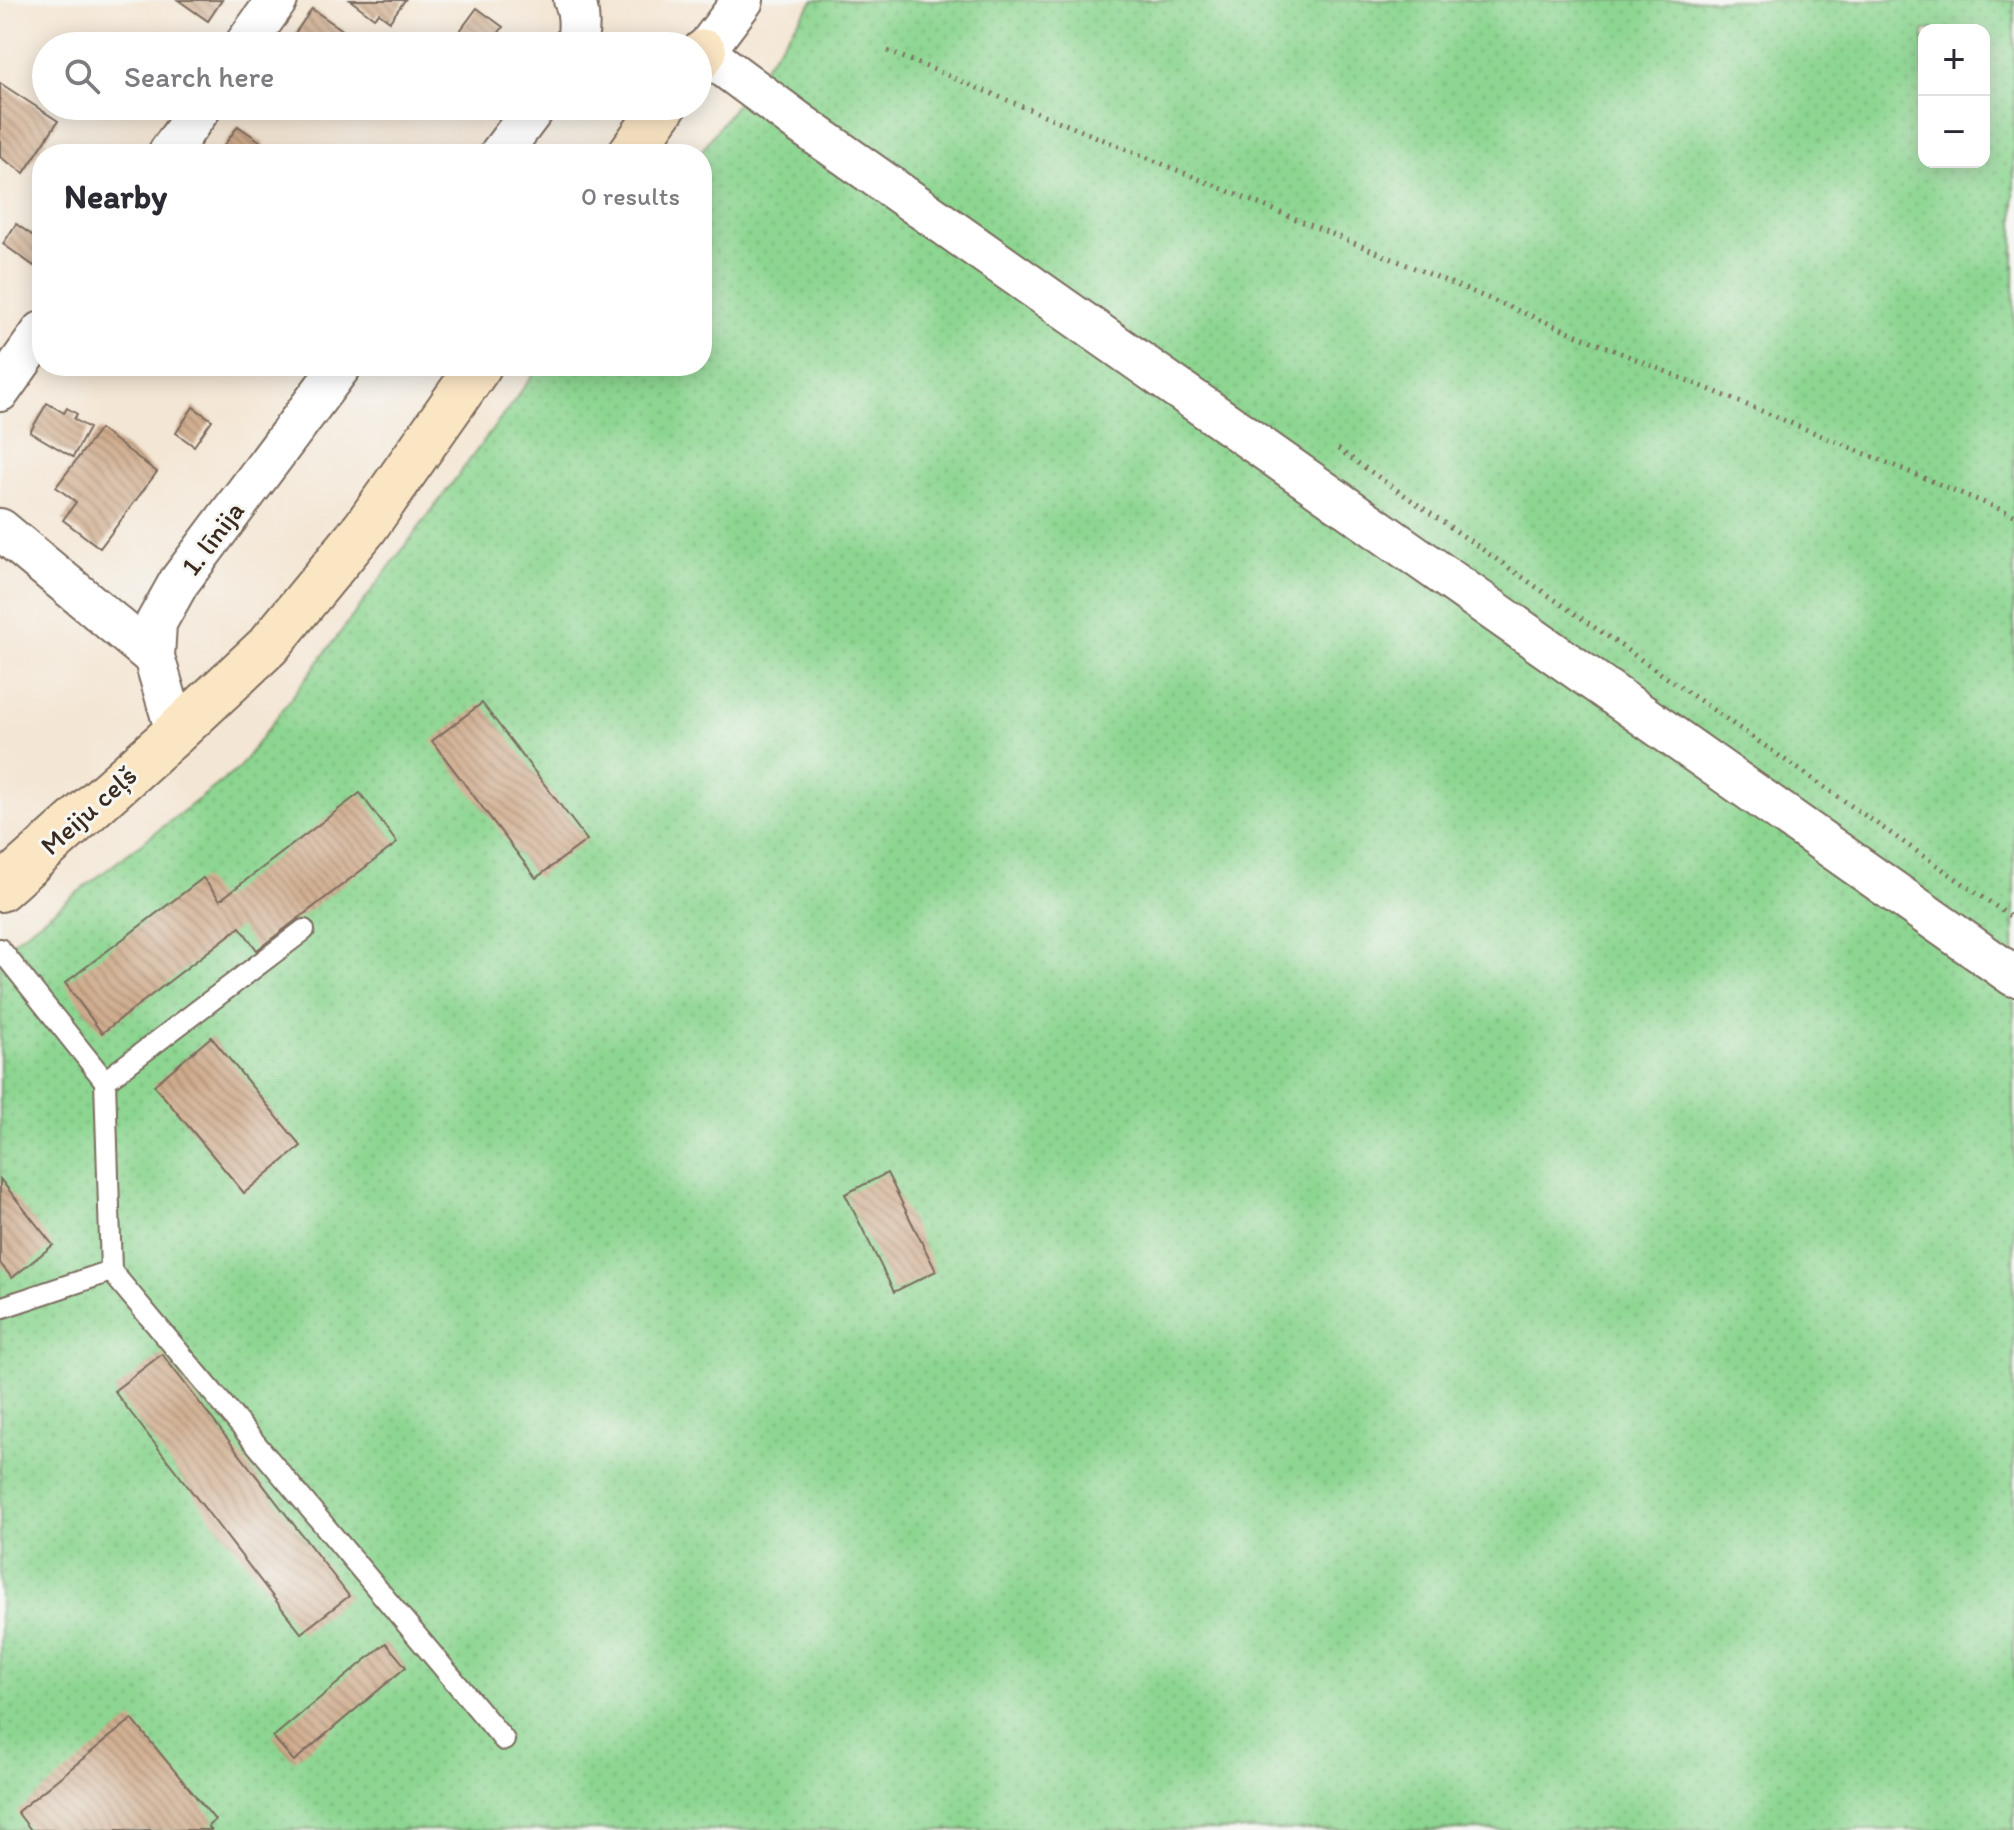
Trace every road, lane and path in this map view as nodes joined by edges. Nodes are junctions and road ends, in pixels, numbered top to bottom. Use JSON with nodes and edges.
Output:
{"nodes":[{"id":1,"x":277,"y":0,"type":"edge"},
{"id":2,"x":574,"y":0,"type":"edge"},
{"id":3,"x":743,"y":0,"type":"edge"},
{"id":4,"x":254,"y":32,"type":"edge"},
{"id":5,"x":577,"y":32,"type":"edge"},
{"id":6,"x":712,"y":41,"type":"edge"},
{"id":7,"x":888,"y":51,"type":"dead end"},
{"id":8,"x":712,"y":64,"type":"edge"},
{"id":9,"x":192,"y":120,"type":"edge"},
{"id":10,"x":526,"y":120,"type":"edge"},
{"id":11,"x":652,"y":120,"type":"edge"},
{"id":12,"x":175,"y":144,"type":"edge"},
{"id":13,"x":508,"y":144,"type":"edge"},
{"id":14,"x":637,"y":144,"type":"edge"},
{"id":15,"x":32,"y":346,"type":"edge"},
{"id":16,"x":334,"y":376,"type":"edge"},
{"id":17,"x":472,"y":376,"type":"edge"},
{"id":18,"x":0,"y":391,"type":"edge"},
{"id":19,"x":1333,"y":445,"type":"dead end"},
{"id":20,"x":2014,"y":515,"type":"edge"},
{"id":21,"x":0,"y":529,"type":"edge"},
{"id":22,"x":154,"y":657,"type":"junction"},
{"id":23,"x":176,"y":732,"type":"junction"},
{"id":24,"x":0,"y":889,"type":"edge"},
{"id":25,"x":2014,"y":919,"type":"edge"},
{"id":26,"x":304,"y":930,"type":"dead end"},
{"id":27,"x":0,"y":949,"type":"edge"},
{"id":28,"x":2014,"y":976,"type":"edge"},
{"id":29,"x":105,"y":1081,"type":"junction"},
{"id":30,"x":111,"y":1271,"type":"junction"},
{"id":31,"x":0,"y":1308,"type":"edge"},
{"id":32,"x":504,"y":1740,"type":"dead end"}],
"edges":[{"from":1,"to":4,"type":"street"},
{"from":2,"to":5,"type":"street"},
{"from":3,"to":6,"type":"street"},
{"from":7,"to":20,"type":"path"},
{"from":8,"to":28,"type":"street"},
{"from":9,"to":12,"type":"street"},
{"from":10,"to":13,"type":"street"},
{"from":11,"to":14,"type":"street"},
{"from":15,"to":18,"type":"street"},
{"from":16,"to":22,"type":"street","name":"1. līnija"},
{"from":17,"to":23,"type":"street","name":"Meiju ceļš"},
{"from":19,"to":25,"type":"path"},
{"from":21,"to":22,"type":"street"},
{"from":22,"to":23,"type":"street","name":"1. līnija"},
{"from":23,"to":24,"type":"street","name":"Meiju ceļš"},
{"from":26,"to":29,"type":"lane"},
{"from":27,"to":29,"type":"lane"},
{"from":29,"to":30,"type":"lane"},
{"from":30,"to":31,"type":"lane"},
{"from":30,"to":32,"type":"lane"}]}
